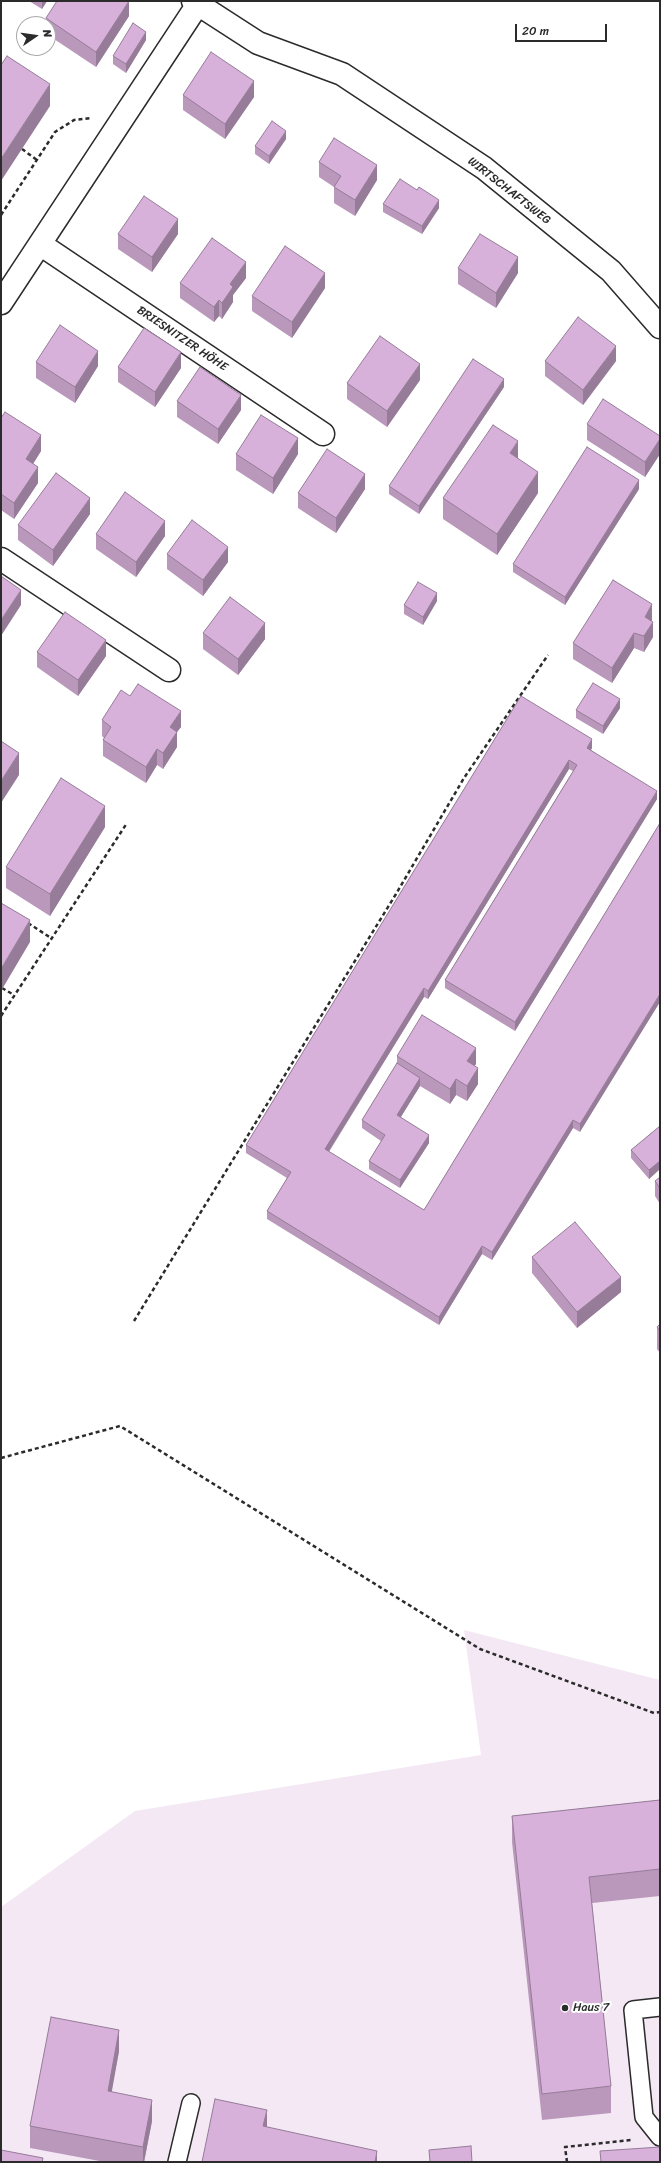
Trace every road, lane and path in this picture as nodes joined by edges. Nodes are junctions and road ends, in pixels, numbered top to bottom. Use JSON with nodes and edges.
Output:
{"nodes":[{"id":1,"x":195,"y":2,"type":"edge"},
{"id":2,"x":127,"y":112,"type":"junction"},
{"id":3,"x":22,"y":149,"type":"edge"},
{"id":4,"x":37,"y":160,"type":"junction"},
{"id":5,"x":1,"y":215,"type":"edge"},
{"id":6,"x":40,"y":244,"type":"junction"},
{"id":7,"x":1,"y":303,"type":"edge"},
{"id":8,"x":660,"y":327,"type":"edge"},
{"id":9,"x":323,"y":434,"type":"dead end"},
{"id":10,"x":1,"y":559,"type":"edge"},
{"id":11,"x":548,"y":655,"type":"dead end"},
{"id":12,"x":168,"y":670,"type":"dead end"},
{"id":13,"x":127,"y":823,"type":"dead end"},
{"id":14,"x":26,"y":922,"type":"edge"},
{"id":15,"x":51,"y":938,"type":"junction"},
{"id":16,"x":2,"y":988,"type":"edge"},
{"id":17,"x":14,"y":995,"type":"junction"},
{"id":18,"x":1,"y":1016,"type":"edge"},
{"id":19,"x":134,"y":1321,"type":"dead end"},
{"id":20,"x":1,"y":1458,"type":"edge"},
{"id":21,"x":660,"y":1712,"type":"edge"},
{"id":22,"x":660,"y":2007,"type":"edge"},
{"id":23,"x":191,"y":2103,"type":"dead end"},
{"id":24,"x":659,"y":2137,"type":"edge"},
{"id":25,"x":177,"y":2162,"type":"edge"},
{"id":26,"x":567,"y":2162,"type":"edge"}],
"edges":[{"from":1,"to":2,"type":"street"},
{"from":1,"to":8,"type":"street","name":"WIRTSCHAFTSWEG"},
{"from":2,"to":4,"type":"path"},
{"from":2,"to":6,"type":"street"},
{"from":3,"to":4,"type":"path"},
{"from":4,"to":5,"type":"path"},
{"from":6,"to":7,"type":"street"},
{"from":6,"to":9,"type":"street","name":"BRIESNITZER HÖHE"},
{"from":10,"to":12,"type":"street"},
{"from":11,"to":19,"type":"path"},
{"from":13,"to":15,"type":"path"},
{"from":14,"to":15,"type":"path"},
{"from":15,"to":17,"type":"path"},
{"from":16,"to":17,"type":"path"},
{"from":17,"to":18,"type":"path"},
{"from":20,"to":21,"type":"path"},
{"from":22,"to":24,"type":"lane"},
{"from":23,"to":25,"type":"lane"},
{"from":24,"to":26,"type":"path"}]}
